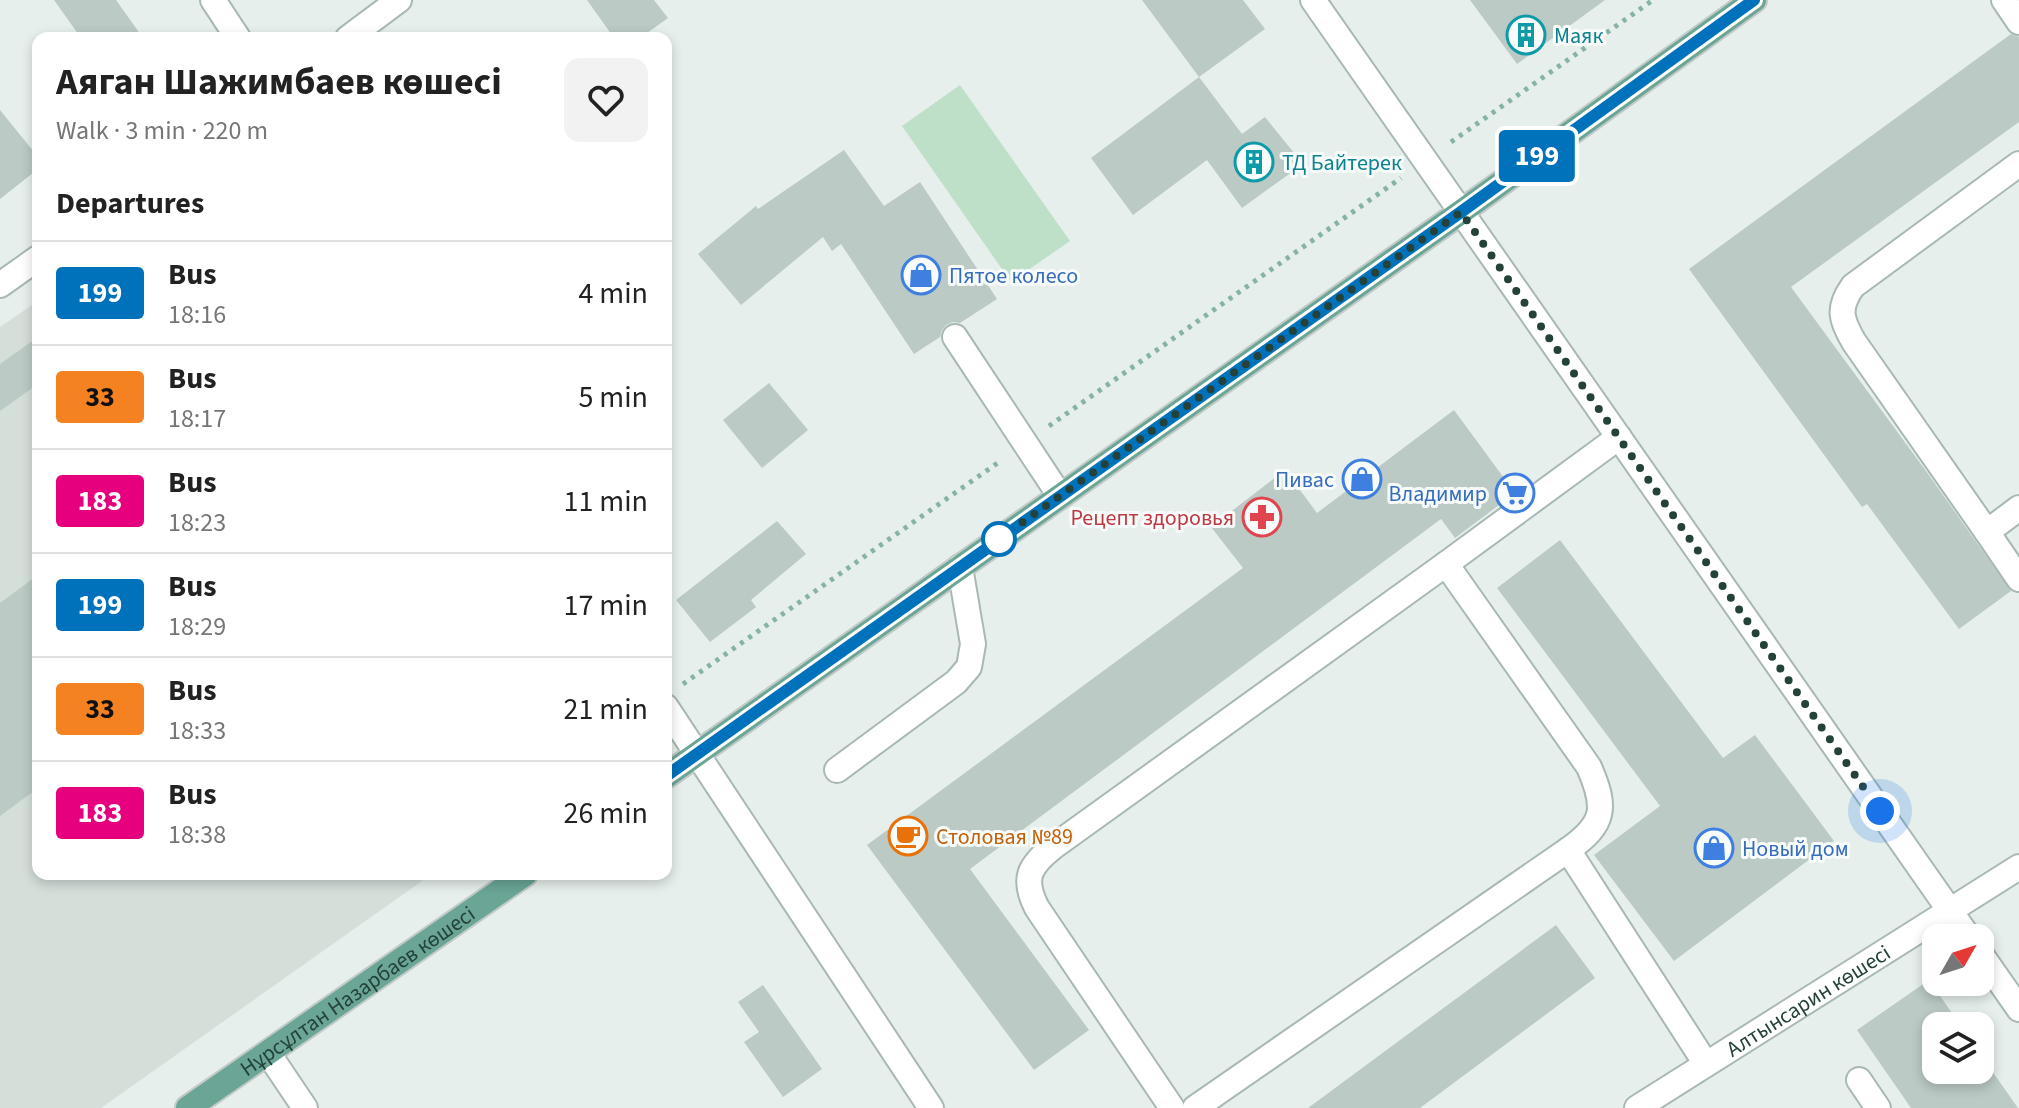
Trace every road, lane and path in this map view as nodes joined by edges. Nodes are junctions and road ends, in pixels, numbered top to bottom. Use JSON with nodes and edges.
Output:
{"nodes":[{"id":1,"x":213,"y":0,"type":"edge"},
{"id":2,"x":399,"y":0,"type":"edge"},
{"id":3,"x":1313,"y":0,"type":"edge"},
{"id":4,"x":1653,"y":0,"type":"edge"},
{"id":5,"x":1754,"y":0,"type":"edge"},
{"id":6,"x":2004,"y":0,"type":"edge"},
{"id":7,"x":2019,"y":22,"type":"edge"},
{"id":8,"x":234,"y":32,"type":"edge"},
{"id":9,"x":356,"y":32,"type":"edge"},
{"id":10,"x":1425,"y":161,"type":"junction"},
{"id":11,"x":2019,"y":164,"type":"edge"},
{"id":12,"x":1461,"y":212,"type":"junction"},
{"id":13,"x":32,"y":262,"type":"edge"},
{"id":14,"x":0,"y":285,"type":"edge"},
{"id":15,"x":955,"y":337,"type":"dead end"},
{"id":16,"x":1619,"y":437,"type":"junction"},
{"id":17,"x":1025,"y":443,"type":"junction"},
{"id":18,"x":1060,"y":496,"type":"junction"},
{"id":19,"x":2019,"y":508,"type":"edge"},
{"id":20,"x":1987,"y":532,"type":"junction"},
{"id":21,"x":1446,"y":564,"type":"junction"},
{"id":22,"x":960,"y":567,"type":"junction"},
{"id":23,"x":2019,"y":579,"type":"edge"},
{"id":24,"x":672,"y":697,"type":"edge"},
{"id":25,"x":696,"y":754,"type":"junction"},
{"id":26,"x":837,"y":770,"type":"dead end"},
{"id":27,"x":672,"y":772,"type":"edge"},
{"id":28,"x":1568,"y":850,"type":"junction"},
{"id":29,"x":2019,"y":867,"type":"edge"},
{"id":30,"x":516,"y":880,"type":"edge"},
{"id":31,"x":1950,"y":911,"type":"junction"},
{"id":32,"x":1959,"y":924,"type":"edge"},
{"id":33,"x":1994,"y":973,"type":"edge"},
{"id":34,"x":2019,"y":1009,"type":"edge"},
{"id":35,"x":268,"y":1053,"type":"junction"},
{"id":36,"x":1706,"y":1064,"type":"junction"},
{"id":37,"x":1859,"y":1080,"type":"dead end"},
{"id":38,"x":188,"y":1108,"type":"edge"},
{"id":39,"x":305,"y":1108,"type":"edge"},
{"id":40,"x":931,"y":1108,"type":"edge"},
{"id":41,"x":1172,"y":1108,"type":"edge"},
{"id":42,"x":1195,"y":1108,"type":"edge"},
{"id":43,"x":1637,"y":1108,"type":"edge"},
{"id":44,"x":1878,"y":1108,"type":"edge"}],
"edges":[{"from":1,"to":8,"type":"street"},
{"from":2,"to":9,"type":"street"},
{"from":3,"to":10,"type":"street"},
{"from":4,"to":10,"type":"path"},
{"from":5,"to":12,"type":"main road"},
{"from":6,"to":7,"type":"street"},
{"from":10,"to":12,"type":"street"},
{"from":10,"to":17,"type":"path"},
{"from":11,"to":20,"type":"street"},
{"from":12,"to":16,"type":"street"},
{"from":12,"to":18,"type":"main road"},
{"from":13,"to":14,"type":"street"},
{"from":15,"to":17,"type":"street"},
{"from":16,"to":21,"type":"street"},
{"from":16,"to":31,"type":"street"},
{"from":17,"to":18,"type":"street"},
{"from":17,"to":24,"type":"path"},
{"from":18,"to":22,"type":"main road"},
{"from":19,"to":20,"type":"street"},
{"from":20,"to":23,"type":"street"},
{"from":21,"to":28,"type":"street"},
{"from":21,"to":41,"type":"street"},
{"from":22,"to":25,"type":"main road"},
{"from":22,"to":26,"type":"street"},
{"from":24,"to":25,"type":"street"},
{"from":25,"to":27,"type":"main road"},
{"from":25,"to":40,"type":"street"},
{"from":28,"to":36,"type":"street"},
{"from":28,"to":42,"type":"street"},
{"from":29,"to":31,"type":"street","name":"Алтынсарин көшесі"},
{"from":30,"to":35,"type":"main road","name":"Нұрсұлтан Назарбаев көшесі"},
{"from":31,"to":32,"type":"street"},
{"from":31,"to":36,"type":"street","name":"Алтынсарин көшесі"},
{"from":33,"to":34,"type":"street"},
{"from":35,"to":38,"type":"main road","name":"Нұрсұлтан Назарбаев көшесі"},
{"from":35,"to":39,"type":"street"},
{"from":36,"to":43,"type":"street","name":"Алтынсарин көшесі"},
{"from":37,"to":44,"type":"street"}]}
